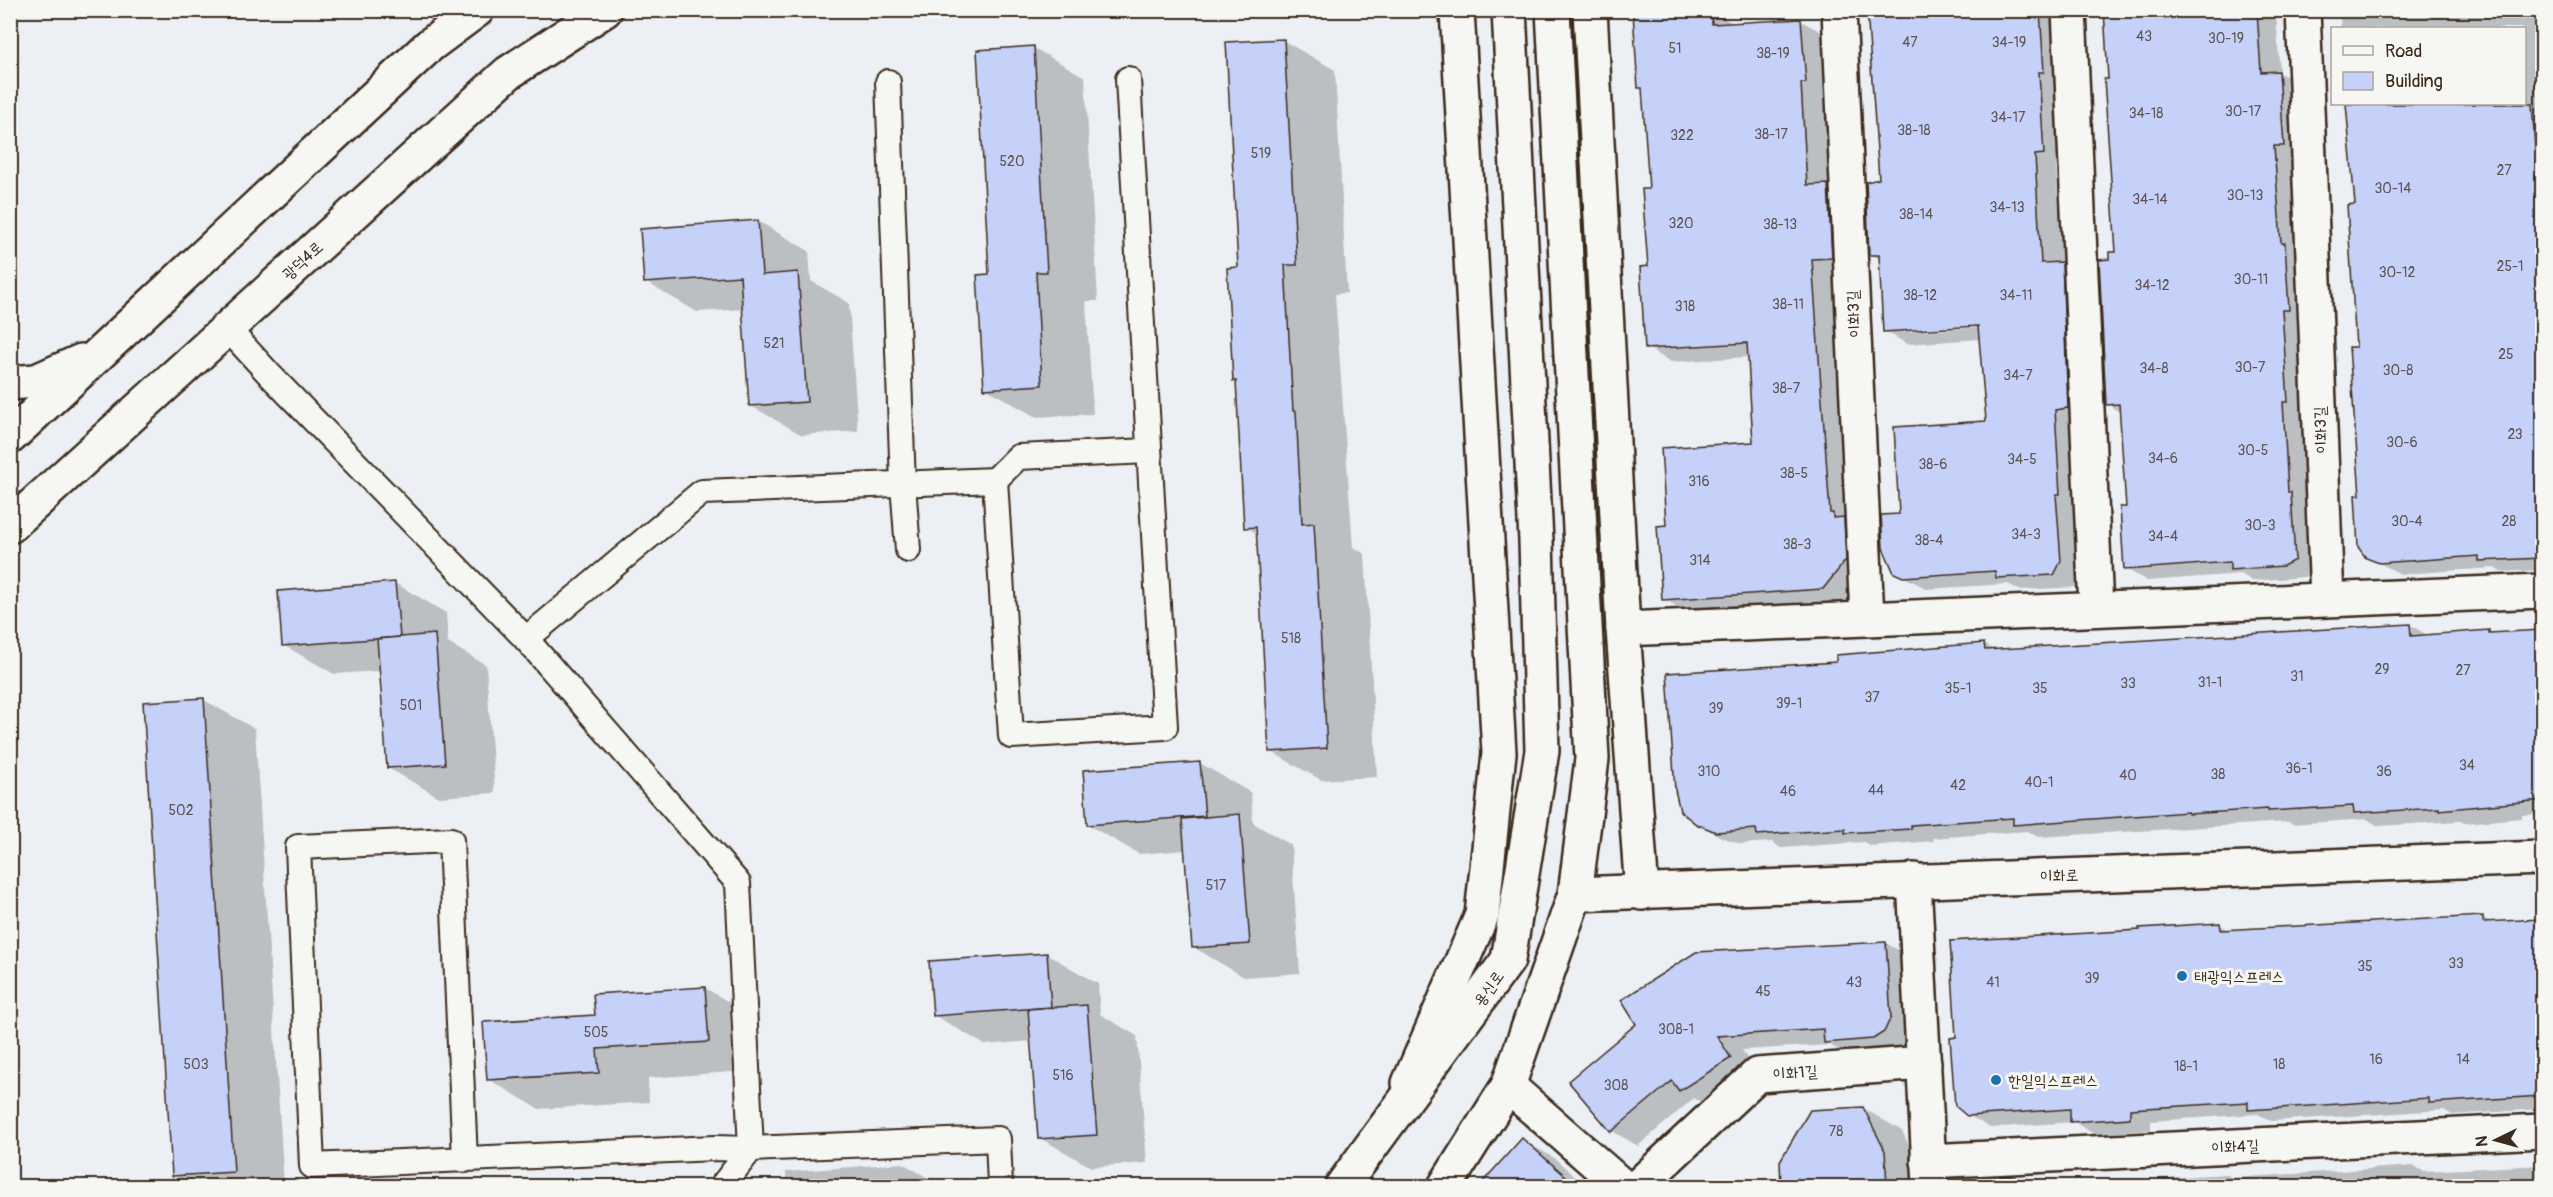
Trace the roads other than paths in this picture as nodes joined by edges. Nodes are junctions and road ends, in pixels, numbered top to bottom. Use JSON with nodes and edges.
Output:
{"nodes":[{"id":1,"x":477,"y":10,"type":"edge"},
{"id":2,"x":605,"y":10,"type":"edge"},
{"id":3,"x":1457,"y":10,"type":"edge"},
{"id":4,"x":1509,"y":10,"type":"edge"},
{"id":5,"x":1553,"y":10,"type":"edge"},
{"id":6,"x":1590,"y":10,"type":"edge"},
{"id":7,"x":1839,"y":10,"type":"edge"},
{"id":8,"x":2069,"y":10,"type":"edge"},
{"id":9,"x":2303,"y":10,"type":"edge"},
{"id":10,"x":1128,"y":79,"type":"dead end"},
{"id":11,"x":888,"y":81,"type":"dead end"},
{"id":12,"x":227,"y":328,"type":"junction"},
{"id":13,"x":104,"y":350,"type":"junction"},
{"id":14,"x":10,"y":383,"type":"edge"},
{"id":15,"x":10,"y":437,"type":"edge"},
{"id":16,"x":1149,"y":451,"type":"junction"},
{"id":17,"x":995,"y":480,"type":"junction"},
{"id":18,"x":903,"y":484,"type":"junction"},
{"id":19,"x":10,"y":526,"type":"edge"},
{"id":20,"x":908,"y":550,"type":"dead end"},
{"id":21,"x":2542,"y":591,"type":"edge"},
{"id":22,"x":2327,"y":599,"type":"junction"},
{"id":23,"x":2096,"y":609,"type":"junction"},
{"id":24,"x":1867,"y":618,"type":"junction"},
{"id":25,"x":1623,"y":629,"type":"junction"},
{"id":26,"x":526,"y":639,"type":"junction"},
{"id":27,"x":2542,"y":858,"type":"edge"},
{"id":28,"x":1914,"y":880,"type":"junction"},
{"id":29,"x":1642,"y":893,"type":"junction"},
{"id":30,"x":1575,"y":894,"type":"junction"},
{"id":31,"x":1924,"y":1063,"type":"junction"},
{"id":32,"x":1508,"y":1086,"type":"junction"},
{"id":33,"x":1396,"y":1114,"type":"junction"},
{"id":34,"x":2542,"y":1131,"type":"edge"},
{"id":35,"x":751,"y":1149,"type":"junction"},
{"id":36,"x":465,"y":1160,"type":"junction"},
{"id":37,"x":1929,"y":1174,"type":"edge"},
{"id":38,"x":722,"y":1186,"type":"edge"},
{"id":39,"x":1000,"y":1186,"type":"edge"},
{"id":40,"x":1342,"y":1186,"type":"edge"},
{"id":41,"x":1446,"y":1186,"type":"edge"},
{"id":42,"x":1622,"y":1186,"type":"edge"},
{"id":43,"x":1638,"y":1186,"type":"edge"}],
"edges":[{"from":1,"to":13,"type":"street"},
{"from":2,"to":12,"type":"street","name":"광덕4로"},
{"from":3,"to":33,"type":"street"},
{"from":4,"to":33,"type":"street","name":"용신로"},
{"from":5,"to":30,"type":"street"},
{"from":6,"to":25,"type":"street"},
{"from":7,"to":24,"type":"street","name":"이화3길"},
{"from":8,"to":23,"type":"street"},
{"from":9,"to":22,"type":"street","name":"이화3길"},
{"from":10,"to":16,"type":"lane"},
{"from":11,"to":18,"type":"lane"},
{"from":12,"to":19,"type":"street","name":"광덕4로"},
{"from":12,"to":26,"type":"lane"},
{"from":13,"to":14,"type":"street"},
{"from":13,"to":15,"type":"street"},
{"from":16,"to":17,"type":"lane"},
{"from":16,"to":17,"type":"lane"},
{"from":17,"to":18,"type":"lane"},
{"from":18,"to":20,"type":"lane"},
{"from":18,"to":26,"type":"lane"},
{"from":21,"to":22,"type":"street"},
{"from":22,"to":23,"type":"street"},
{"from":23,"to":24,"type":"street"},
{"from":24,"to":25,"type":"street"},
{"from":25,"to":29,"type":"street"},
{"from":26,"to":35,"type":"lane"},
{"from":27,"to":28,"type":"street","name":"이화로"},
{"from":28,"to":29,"type":"street","name":"이화로"},
{"from":28,"to":31,"type":"street"},
{"from":29,"to":30,"type":"street","name":"이화로"},
{"from":30,"to":32,"type":"street"},
{"from":31,"to":37,"type":"street"},
{"from":31,"to":43,"type":"street","name":"이화1길"},
{"from":32,"to":41,"type":"street"},
{"from":32,"to":42,"type":"street"},
{"from":33,"to":40,"type":"street","name":"용신로"},
{"from":34,"to":37,"type":"street","name":"이화4길"},
{"from":35,"to":36,"type":"lane"},
{"from":35,"to":38,"type":"lane"},
{"from":35,"to":39,"type":"lane"},
{"from":36,"to":36,"type":"lane"}]}
